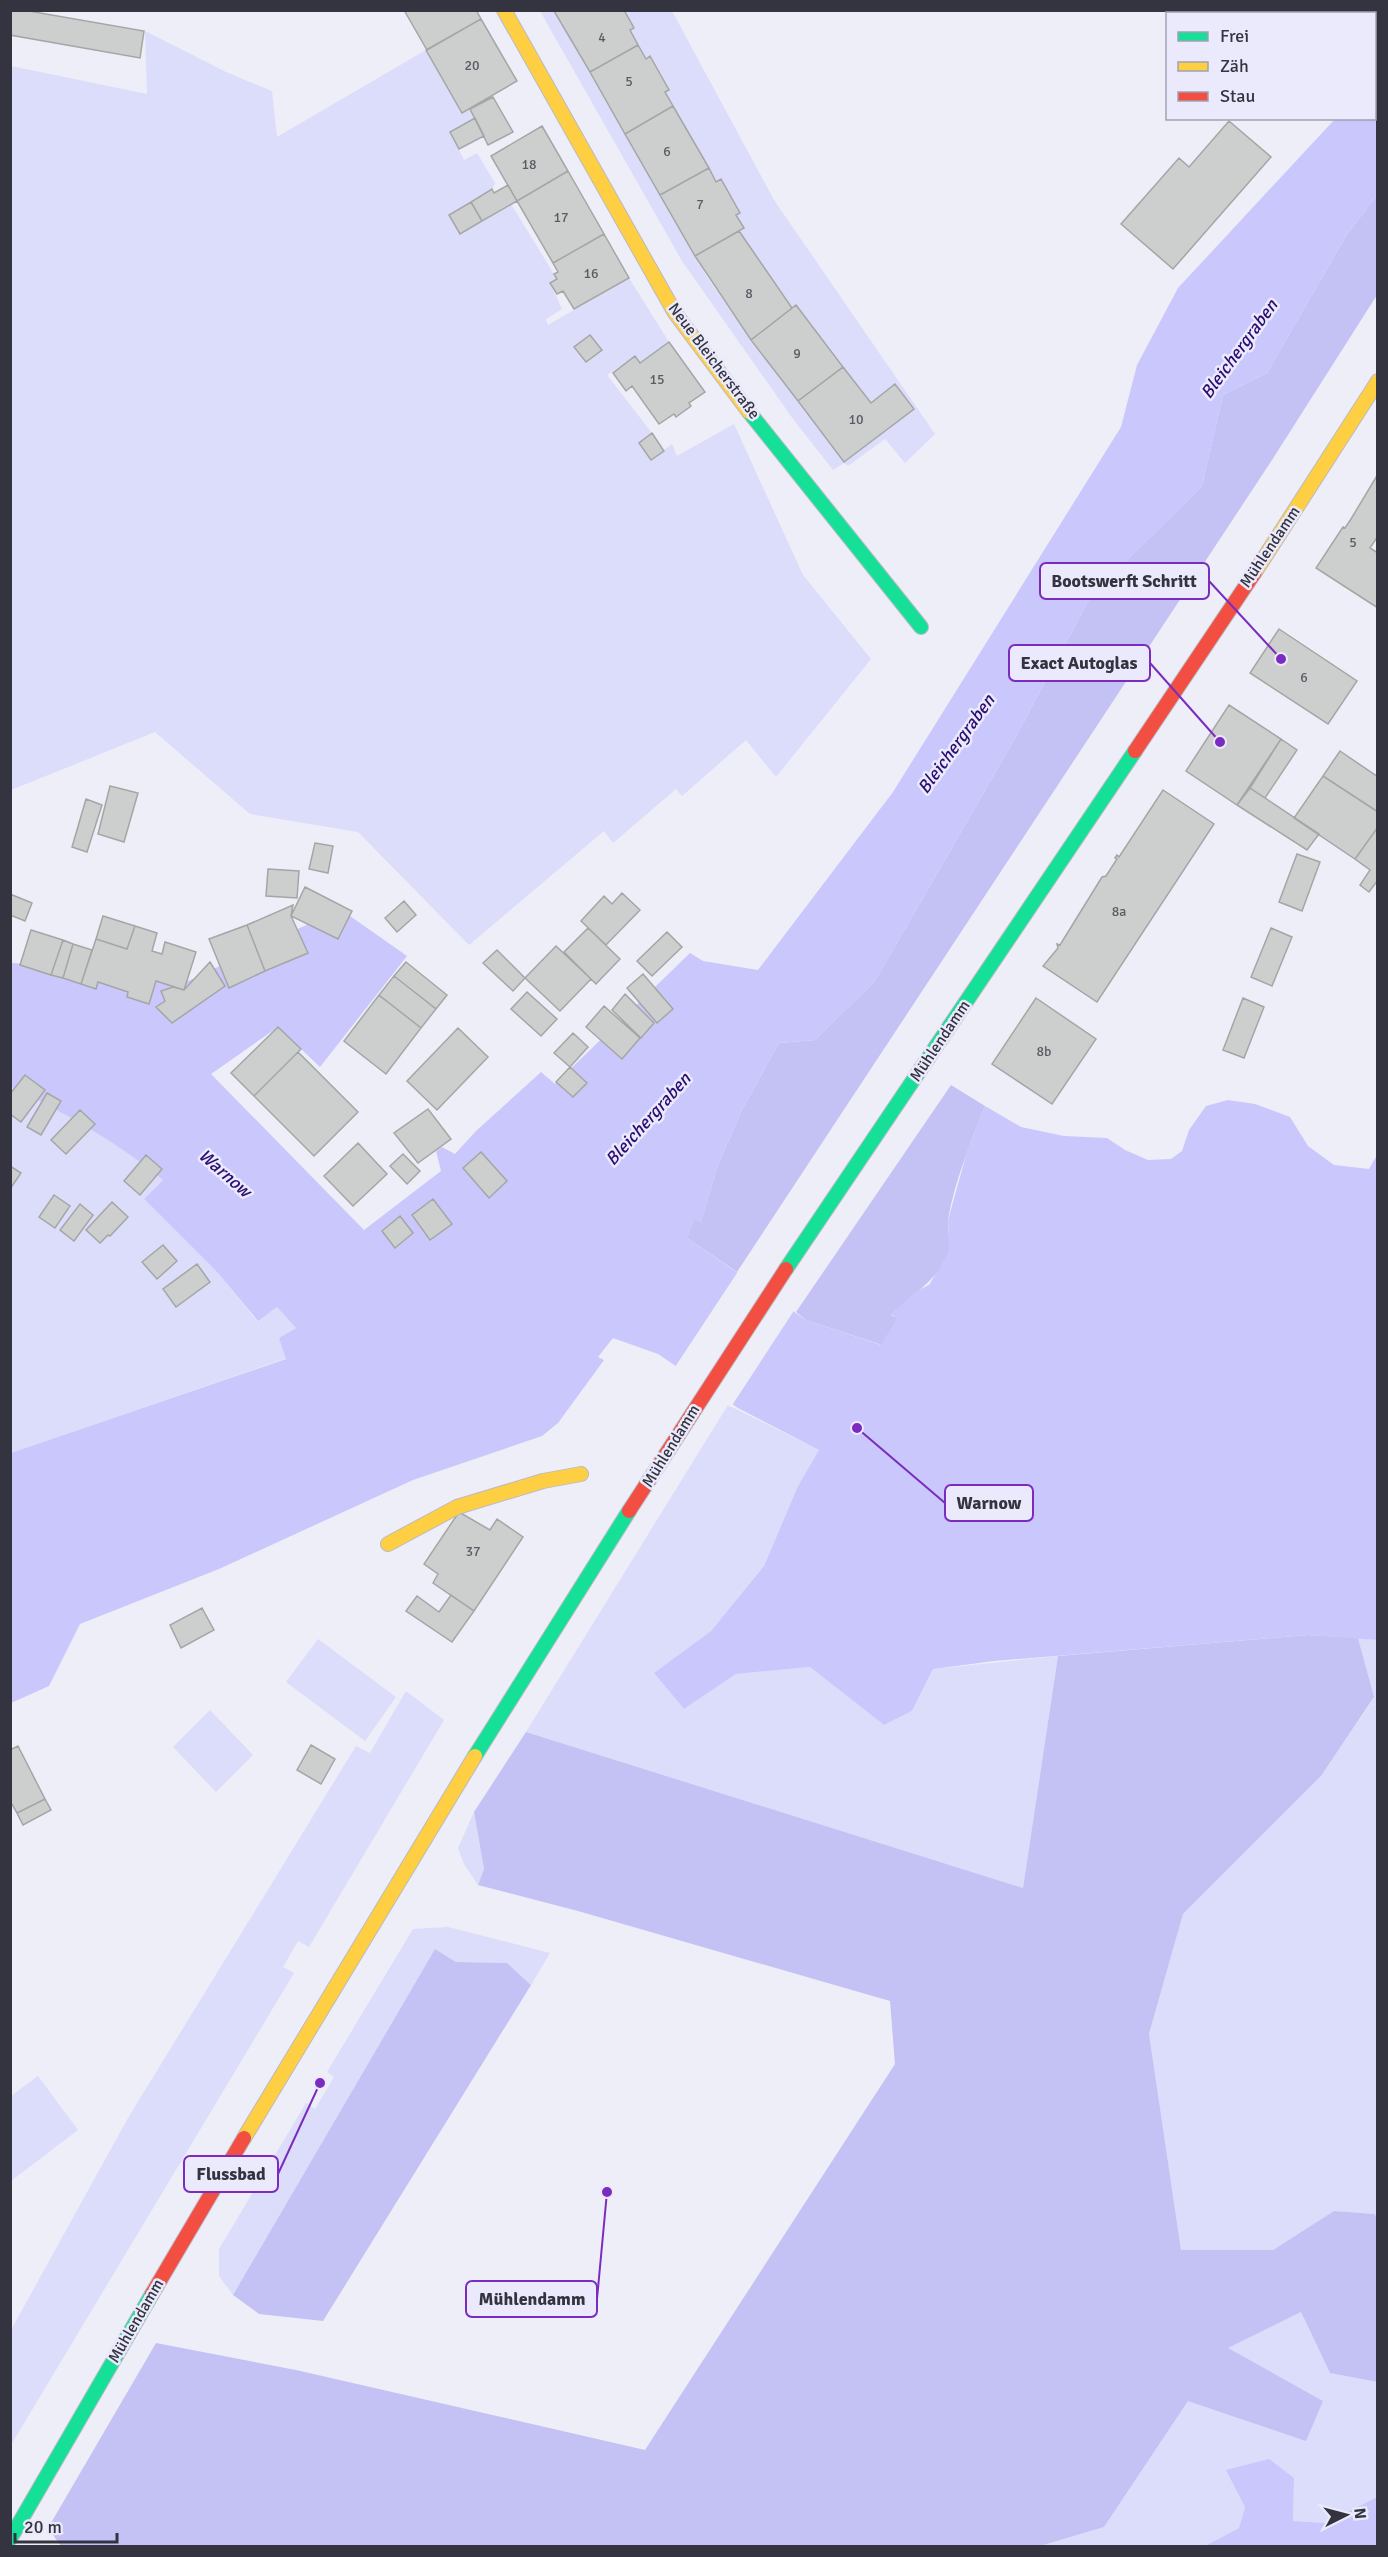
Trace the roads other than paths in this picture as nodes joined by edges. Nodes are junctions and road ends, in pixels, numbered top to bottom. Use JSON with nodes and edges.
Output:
{"nodes":[{"id":1,"x":504,"y":10,"type":"edge"},
{"id":2,"x":1377,"y":381,"type":"edge"},
{"id":3,"x":921,"y":627,"type":"dead end"},
{"id":4,"x":581,"y":1474,"type":"dead end"},
{"id":5,"x":388,"y":1544,"type":"dead end"},
{"id":6,"x":10,"y":2539,"type":"edge"}],
"edges":[{"from":1,"to":3,"type":"main road","name":"Neue Bleicherstraße"},
{"from":2,"to":6,"type":"main road","name":"Mühlendamm"},
{"from":4,"to":5,"type":"main road"}]}
